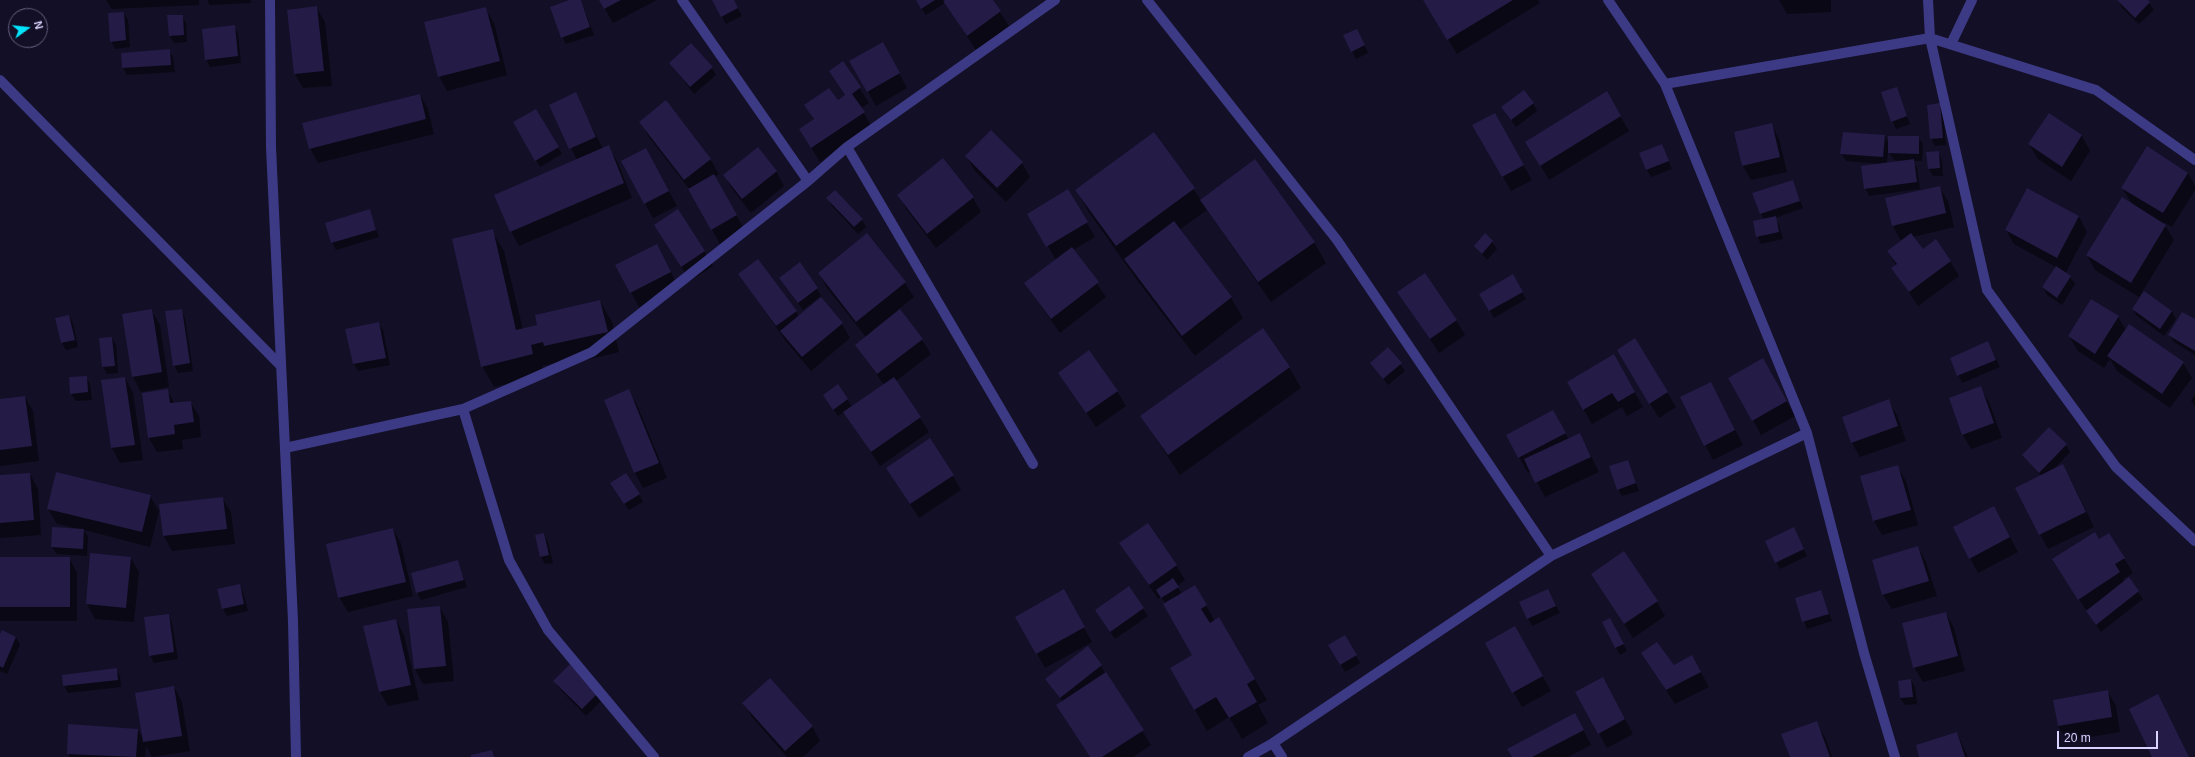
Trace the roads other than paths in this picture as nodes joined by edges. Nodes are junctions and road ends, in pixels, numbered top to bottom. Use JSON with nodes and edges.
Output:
{"nodes":[{"id":1,"x":270,"y":0,"type":"edge"},
{"id":2,"x":682,"y":0,"type":"edge"},
{"id":3,"x":1055,"y":0,"type":"edge"},
{"id":4,"x":1147,"y":0,"type":"edge"},
{"id":5,"x":1608,"y":0,"type":"edge"},
{"id":6,"x":1928,"y":0,"type":"edge"},
{"id":7,"x":1972,"y":0,"type":"edge"},
{"id":8,"x":1930,"y":38,"type":"junction"},
{"id":9,"x":1951,"y":44,"type":"junction"},
{"id":10,"x":0,"y":80,"type":"edge"},
{"id":11,"x":1665,"y":84,"type":"junction"},
{"id":12,"x":847,"y":147,"type":"junction"},
{"id":13,"x":2195,"y":160,"type":"edge"},
{"id":14,"x":808,"y":181,"type":"junction"},
{"id":15,"x":281,"y":366,"type":"junction"},
{"id":16,"x":464,"y":409,"type":"junction"},
{"id":17,"x":1807,"y":433,"type":"junction"},
{"id":18,"x":285,"y":448,"type":"junction"},
{"id":19,"x":1033,"y":464,"type":"dead end"},
{"id":20,"x":2195,"y":541,"type":"edge"},
{"id":21,"x":1551,"y":556,"type":"junction"},
{"id":22,"x":1273,"y":743,"type":"junction"},
{"id":23,"x":296,"y":757,"type":"edge"},
{"id":24,"x":654,"y":757,"type":"edge"},
{"id":25,"x":1248,"y":757,"type":"edge"},
{"id":26,"x":1282,"y":757,"type":"edge"},
{"id":27,"x":1895,"y":757,"type":"edge"}],
"edges":[{"from":1,"to":15,"type":"street"},
{"from":2,"to":14,"type":"street"},
{"from":3,"to":12,"type":"street"},
{"from":4,"to":21,"type":"street"},
{"from":5,"to":11,"type":"street"},
{"from":6,"to":8,"type":"street"},
{"from":7,"to":9,"type":"street"},
{"from":8,"to":9,"type":"street"},
{"from":8,"to":11,"type":"street"},
{"from":8,"to":20,"type":"street"},
{"from":9,"to":13,"type":"street"},
{"from":10,"to":15,"type":"street"},
{"from":11,"to":17,"type":"street"},
{"from":12,"to":14,"type":"street"},
{"from":12,"to":19,"type":"street"},
{"from":14,"to":16,"type":"street"},
{"from":15,"to":18,"type":"street"},
{"from":16,"to":18,"type":"street"},
{"from":16,"to":24,"type":"street"},
{"from":17,"to":21,"type":"street"},
{"from":17,"to":27,"type":"street"},
{"from":18,"to":23,"type":"street"},
{"from":21,"to":22,"type":"street"},
{"from":22,"to":25,"type":"street"},
{"from":22,"to":26,"type":"street"}]}
